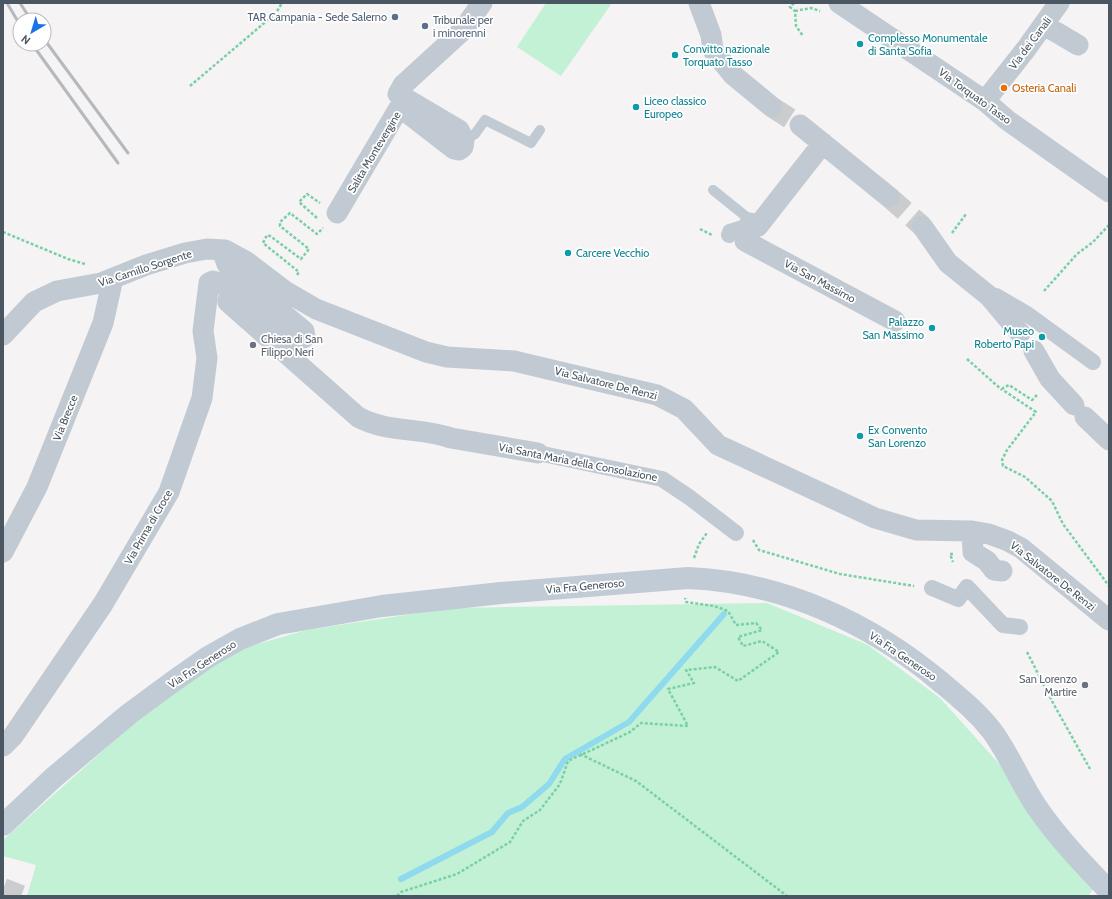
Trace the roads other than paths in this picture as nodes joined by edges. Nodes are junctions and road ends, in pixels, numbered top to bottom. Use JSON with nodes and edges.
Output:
{"nodes":[{"id":1,"x":482,"y":3,"type":"edge"},
{"id":2,"x":699,"y":3,"type":"edge"},
{"id":3,"x":1059,"y":3,"type":"edge"},
{"id":4,"x":831,"y":8,"type":"edge"},
{"id":5,"x":1044,"y":25,"type":"junction"},
{"id":6,"x":1078,"y":45,"type":"dead end"},
{"id":7,"x":985,"y":101,"type":"junction"},
{"id":8,"x":772,"y":107,"type":"tunnel mouth"},
{"id":9,"x":800,"y":125,"type":"tunnel mouth"},
{"id":10,"x":540,"y":130,"type":"dead end"},
{"id":11,"x":823,"y":143,"type":"junction"},
{"id":12,"x":459,"y":145,"type":"junction"},
{"id":13,"x":713,"y":190,"type":"dead end"},
{"id":14,"x":1109,"y":192,"type":"edge"},
{"id":15,"x":889,"y":197,"type":"tunnel mouth"},
{"id":16,"x":326,"y":218,"type":"road end"},
{"id":17,"x":922,"y":226,"type":"tunnel mouth"},
{"id":18,"x":745,"y":232,"type":"junction"},
{"id":19,"x":222,"y":250,"type":"junction"},
{"id":20,"x":107,"y":280,"type":"junction"},
{"id":21,"x":234,"y":294,"type":"junction"},
{"id":22,"x":989,"y":296,"type":"junction"},
{"id":23,"x":332,"y":316,"type":"joint"},
{"id":24,"x":895,"y":321,"type":"dead end"},
{"id":25,"x":1020,"y":332,"type":"dead end"},
{"id":26,"x":3,"y":335,"type":"edge"},
{"id":27,"x":1034,"y":350,"type":"dead end"},
{"id":28,"x":1093,"y":362,"type":"dead end"},
{"id":29,"x":379,"y":436,"type":"dead end"},
{"id":30,"x":449,"y":437,"type":"junction"},
{"id":31,"x":1109,"y":440,"type":"edge"},
{"id":32,"x":538,"y":453,"type":"joint"},
{"id":33,"x":972,"y":531,"type":"junction"},
{"id":34,"x":736,"y":533,"type":"road end"},
{"id":35,"x":3,"y":552,"type":"edge"},
{"id":36,"x":1002,"y":571,"type":"dead end"},
{"id":37,"x":932,"y":588,"type":"road end"},
{"id":38,"x":1109,"y":620,"type":"edge"},
{"id":39,"x":1020,"y":627,"type":"dead end"},
{"id":40,"x":3,"y":746,"type":"edge"},
{"id":41,"x":5,"y":823,"type":"edge"},
{"id":42,"x":1109,"y":891,"type":"edge"}],
"edges":[{"from":1,"to":12,"type":"street"},
{"from":2,"to":8,"type":"street"},
{"from":3,"to":5,"type":"street","name":"Via dei Canali"},
{"from":4,"to":7,"type":"street","name":"Via Torquato Tasso"},
{"from":5,"to":6,"type":"street"},
{"from":5,"to":7,"type":"street","name":"Via dei Canali"},
{"from":7,"to":14,"type":"street","name":"Via Torquato Tasso"},
{"from":9,"to":11,"type":"street"},
{"from":10,"to":12,"type":"lane"},
{"from":11,"to":15,"type":"street"},
{"from":11,"to":18,"type":"street"},
{"from":12,"to":16,"type":"street","name":"Salita Montevergine"},
{"from":13,"to":18,"type":"lane"},
{"from":17,"to":22,"type":"street"},
{"from":18,"to":24,"type":"street","name":"Via San Massimo"},
{"from":19,"to":20,"type":"street","name":"Via Camillo Sorgente"},
{"from":19,"to":21,"type":"street"},
{"from":19,"to":23,"type":"street","name":"Via Camillo Sorgente"},
{"from":20,"to":26,"type":"street","name":"Via Camillo Sorgente"},
{"from":20,"to":35,"type":"street","name":"Via Brecce"},
{"from":21,"to":30,"type":"street","name":"Via Santa Maria della Consolazione"},
{"from":21,"to":40,"type":"street","name":"Via Prima di Croce"},
{"from":22,"to":25,"type":"street"},
{"from":22,"to":28,"type":"street"},
{"from":23,"to":33,"type":"street","name":"Via Salvatore De Renzi"},
{"from":27,"to":31,"type":"street"},
{"from":29,"to":30,"type":"street"},
{"from":30,"to":32,"type":"street","name":"Via Santa Maria della Consolazione"},
{"from":32,"to":34,"type":"street","name":"Via Santa Maria della Consolazione"},
{"from":33,"to":36,"type":"street"},
{"from":33,"to":38,"type":"street","name":"Via Salvatore De Renzi"},
{"from":37,"to":39,"type":"street"},
{"from":41,"to":42,"type":"main road","name":"Via Fra Generoso"}]}
